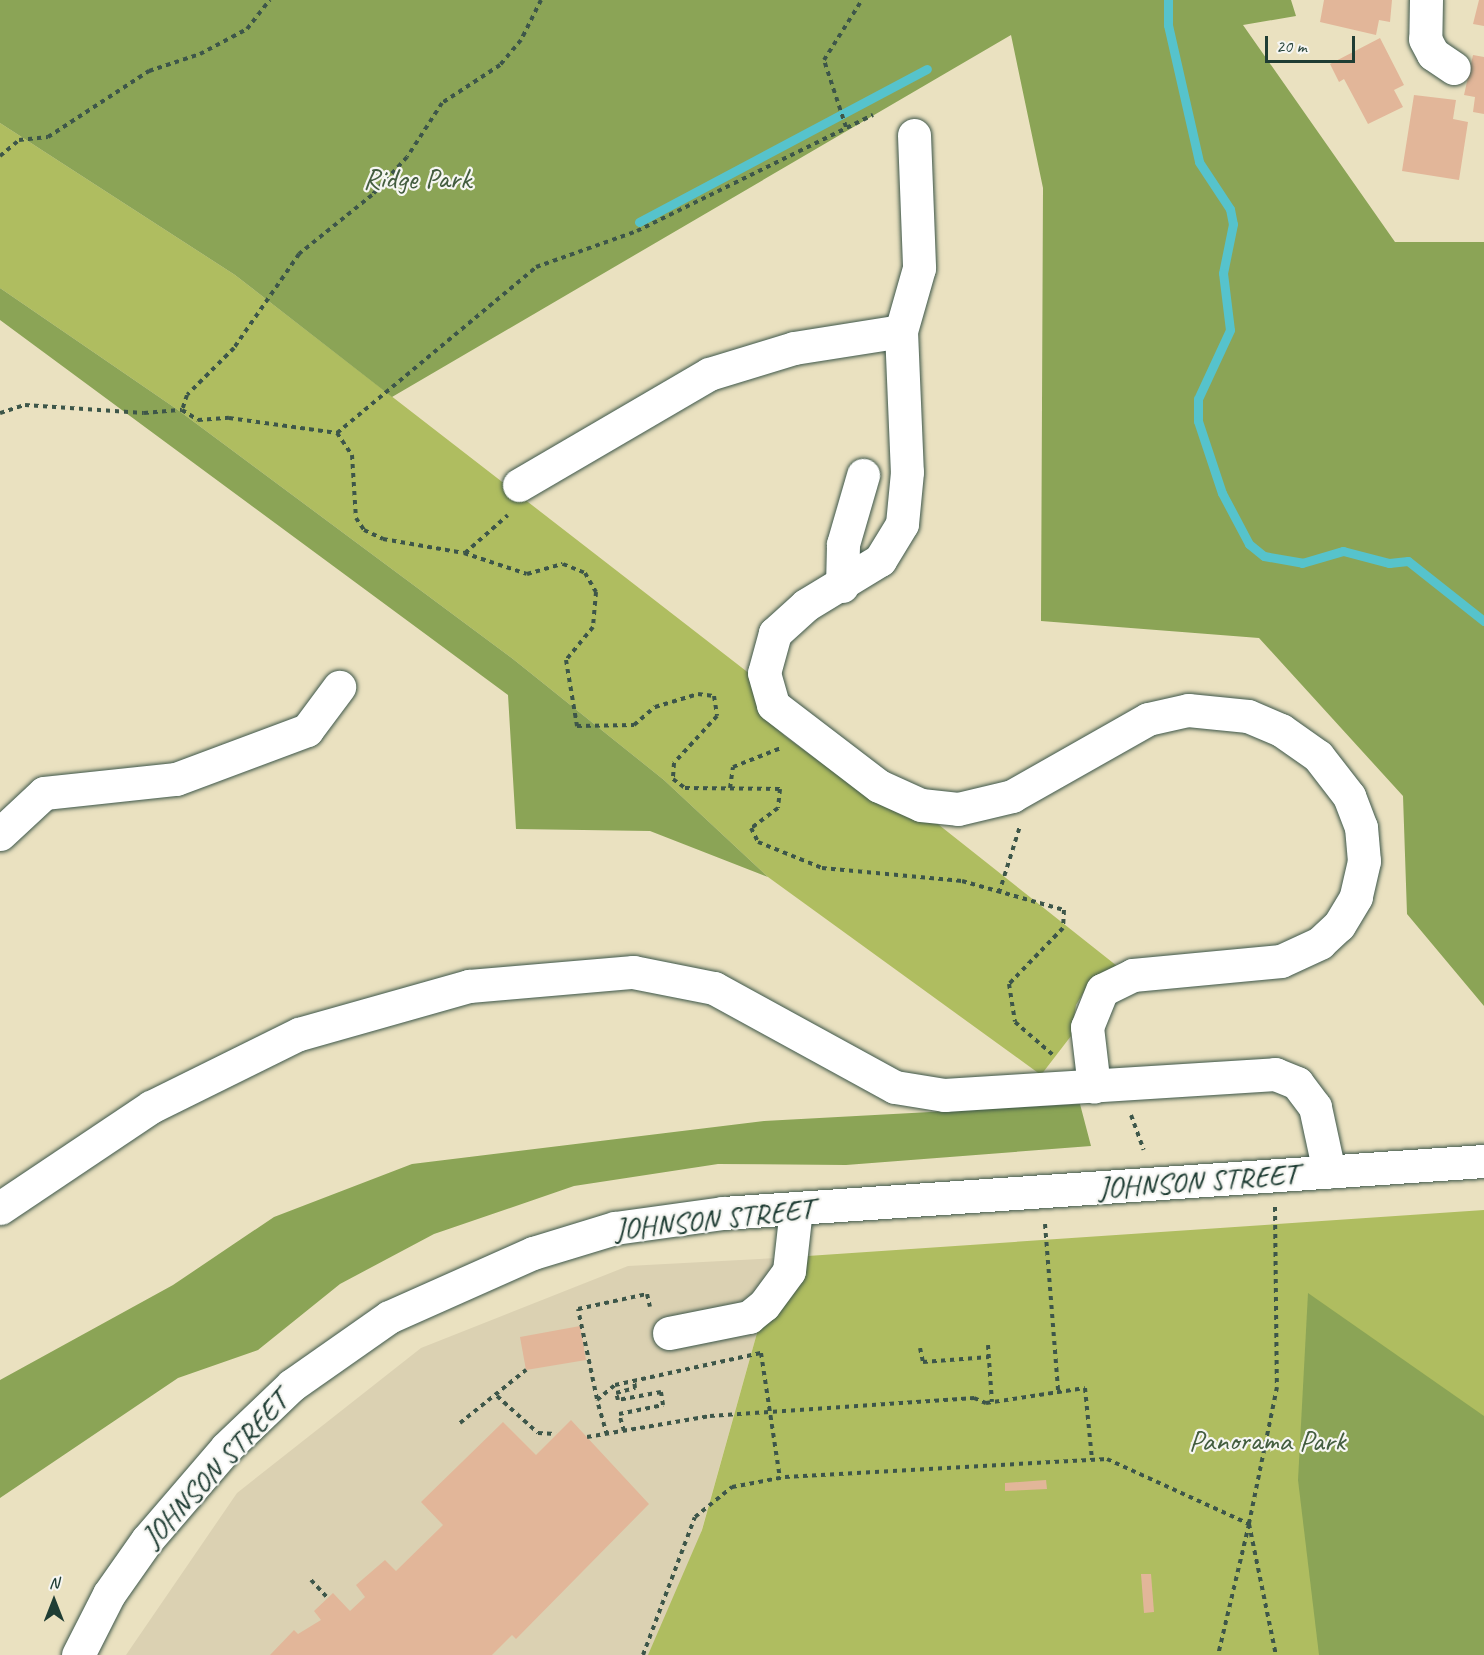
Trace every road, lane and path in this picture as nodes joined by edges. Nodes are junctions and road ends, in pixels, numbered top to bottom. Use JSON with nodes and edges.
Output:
{"nodes":[{"id":1,"x":270,"y":0,"type":"edge"},
{"id":2,"x":541,"y":0,"type":"edge"},
{"id":3,"x":862,"y":0,"type":"edge"},
{"id":4,"x":1426,"y":0,"type":"edge"},
{"id":5,"x":1454,"y":68,"type":"dead end"},
{"id":6,"x":873,"y":115,"type":"dead end"},
{"id":7,"x":846,"y":127,"type":"junction"},
{"id":8,"x":914,"y":135,"type":"dead end"},
{"id":9,"x":0,"y":156,"type":"edge"},
{"id":10,"x":901,"y":331,"type":"junction"},
{"id":11,"x":182,"y":410,"type":"junction"},
{"id":12,"x":0,"y":413,"type":"edge"},
{"id":13,"x":337,"y":434,"type":"junction"},
{"id":14,"x":863,"y":475,"type":"dead end"},
{"id":15,"x":519,"y":485,"type":"joint"},
{"id":16,"x":464,"y":553,"type":"junction"},
{"id":17,"x":842,"y":586,"type":"junction"},
{"id":18,"x":339,"y":687,"type":"dead end"},
{"id":19,"x":796,"y":727,"type":"junction"},
{"id":20,"x":730,"y":788,"type":"junction"},
{"id":21,"x":1012,"y":796,"type":"junction"},
{"id":22,"x":0,"y":834,"type":"edge"},
{"id":23,"x":999,"y":893,"type":"junction"},
{"id":24,"x":1058,"y":1059,"type":"dead end"},
{"id":25,"x":1094,"y":1087,"type":"junction"},
{"id":26,"x":1129,"y":1110,"type":"dead end"},
{"id":27,"x":1144,"y":1150,"type":"dead end"},
{"id":28,"x":1484,"y":1161,"type":"edge"},
{"id":29,"x":1329,"y":1172,"type":"junction"},
{"id":30,"x":1272,"y":1176,"type":"junction"},
{"id":31,"x":0,"y":1208,"type":"edge"},
{"id":32,"x":796,"y":1209,"type":"junction"},
{"id":33,"x":1045,"y":1224,"type":"dead end"},
{"id":34,"x":669,"y":1333,"type":"joint"},
{"id":35,"x":988,"y":1345,"type":"dead end"},
{"id":36,"x":921,"y":1348,"type":"dead end"},
{"id":37,"x":989,"y":1357,"type":"junction"},
{"id":38,"x":526,"y":1370,"type":"dead end"},
{"id":39,"x":634,"y":1380,"type":"junction"},
{"id":40,"x":1058,"y":1391,"type":"junction"},
{"id":41,"x":497,"y":1396,"type":"junction"},
{"id":42,"x":597,"y":1400,"type":"junction"},
{"id":43,"x":992,"y":1402,"type":"junction"},
{"id":44,"x":771,"y":1412,"type":"junction"},
{"id":45,"x":460,"y":1423,"type":"dead end"},
{"id":46,"x":624,"y":1431,"type":"junction"},
{"id":47,"x":556,"y":1434,"type":"dead end"},
{"id":48,"x":607,"y":1436,"type":"junction"},
{"id":49,"x":587,"y":1437,"type":"dead end"},
{"id":50,"x":1092,"y":1459,"type":"junction"},
{"id":51,"x":780,"y":1478,"type":"junction"},
{"id":52,"x":1249,"y":1524,"type":"junction"},
{"id":53,"x":311,"y":1580,"type":"dead end"},
{"id":54,"x":328,"y":1598,"type":"dead end"},
{"id":55,"x":78,"y":1655,"type":"edge"},
{"id":56,"x":643,"y":1655,"type":"edge"},
{"id":57,"x":1218,"y":1655,"type":"edge"},
{"id":58,"x":1276,"y":1655,"type":"edge"}],
"edges":[{"from":1,"to":9,"type":"path"},
{"from":2,"to":11,"type":"path"},
{"from":3,"to":7,"type":"path"},
{"from":4,"to":5,"type":"street"},
{"from":6,"to":7,"type":"path"},
{"from":7,"to":13,"type":"path"},
{"from":8,"to":10,"type":"street"},
{"from":10,"to":15,"type":"street"},
{"from":10,"to":17,"type":"street"},
{"from":11,"to":12,"type":"path"},
{"from":11,"to":13,"type":"path"},
{"from":13,"to":16,"type":"path"},
{"from":14,"to":17,"type":"street"},
{"from":15,"to":16,"type":"path"},
{"from":16,"to":20,"type":"path"},
{"from":17,"to":19,"type":"street"},
{"from":18,"to":22,"type":"street"},
{"from":19,"to":20,"type":"path"},
{"from":19,"to":21,"type":"street"},
{"from":20,"to":23,"type":"path"},
{"from":21,"to":23,"type":"path"},
{"from":21,"to":25,"type":"street"},
{"from":23,"to":24,"type":"path"},
{"from":25,"to":29,"type":"street"},
{"from":25,"to":31,"type":"street"},
{"from":26,"to":27,"type":"path"},
{"from":28,"to":29,"type":"street","name":"JOHNSON STREET"},
{"from":29,"to":30,"type":"street","name":"JOHNSON STREET"},
{"from":30,"to":32,"type":"street","name":"JOHNSON STREET"},
{"from":30,"to":52,"type":"path"},
{"from":32,"to":34,"type":"street"},
{"from":32,"to":55,"type":"street","name":"JOHNSON STREET"},
{"from":33,"to":40,"type":"path"},
{"from":34,"to":42,"type":"path"},
{"from":35,"to":37,"type":"path"},
{"from":36,"to":37,"type":"path"},
{"from":37,"to":43,"type":"path"},
{"from":38,"to":41,"type":"path"},
{"from":39,"to":42,"type":"path"},
{"from":39,"to":44,"type":"path"},
{"from":39,"to":46,"type":"path"},
{"from":40,"to":43,"type":"path"},
{"from":40,"to":50,"type":"path"},
{"from":41,"to":45,"type":"path"},
{"from":41,"to":47,"type":"path"},
{"from":42,"to":48,"type":"path"},
{"from":43,"to":44,"type":"path"},
{"from":44,"to":46,"type":"path"},
{"from":44,"to":51,"type":"path"},
{"from":46,"to":48,"type":"path"},
{"from":48,"to":49,"type":"path"},
{"from":50,"to":51,"type":"path"},
{"from":50,"to":52,"type":"path"},
{"from":51,"to":56,"type":"path"},
{"from":52,"to":57,"type":"path"},
{"from":52,"to":58,"type":"path"},
{"from":53,"to":54,"type":"path"}]}
